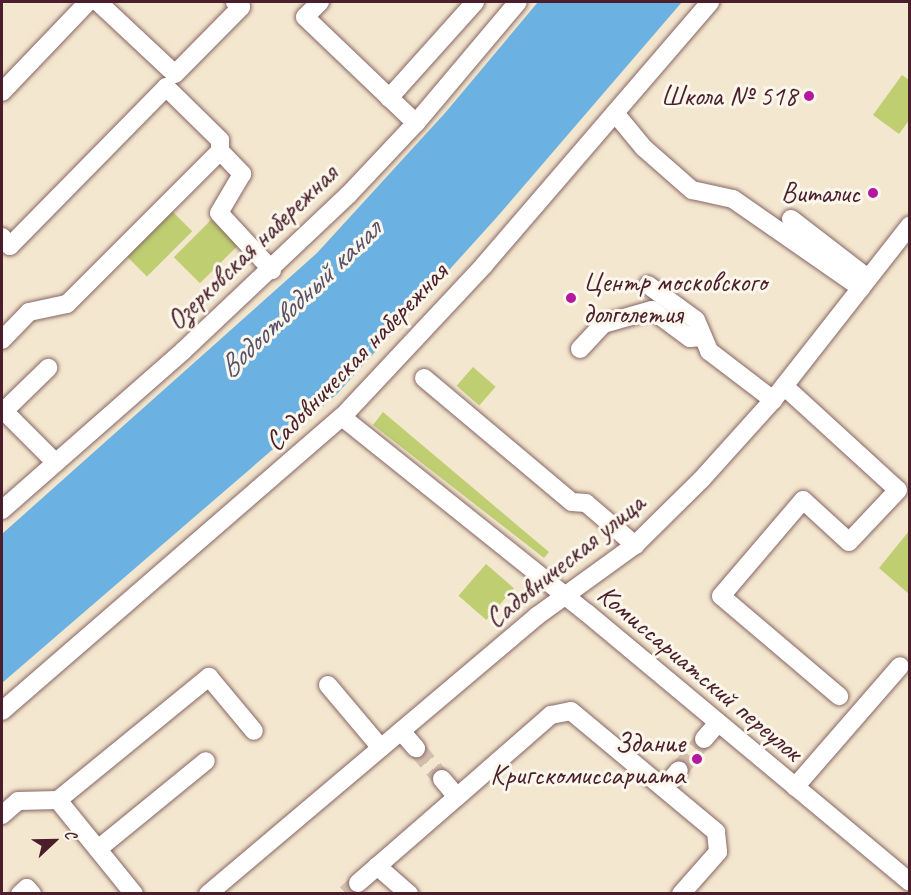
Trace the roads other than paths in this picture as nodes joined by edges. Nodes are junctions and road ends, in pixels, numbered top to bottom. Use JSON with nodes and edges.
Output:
{"nodes":[{"id":1,"x":88,"y":2,"type":"edge"},
{"id":2,"x":98,"y":2,"type":"edge"},
{"id":3,"x":235,"y":2,"type":"edge"},
{"id":4,"x":320,"y":2,"type":"edge"},
{"id":5,"x":475,"y":2,"type":"edge"},
{"id":6,"x":518,"y":2,"type":"edge"},
{"id":7,"x":710,"y":2,"type":"edge"},
{"id":8,"x":2,"y":92,"type":"edge"},
{"id":9,"x":389,"y":98,"type":"junction"},
{"id":10,"x":615,"y":113,"type":"junction"},
{"id":11,"x":416,"y":123,"type":"junction"},
{"id":12,"x":220,"y":151,"type":"junction"},
{"id":13,"x":791,"y":219,"type":"dead end"},
{"id":14,"x":909,"y":225,"type":"edge"},
{"id":15,"x":2,"y":237,"type":"edge"},
{"id":16,"x":272,"y":270,"type":"junction"},
{"id":17,"x":865,"y":283,"type":"junction"},
{"id":18,"x":648,"y":285,"type":"dead end"},
{"id":19,"x":703,"y":337,"type":"junction"},
{"id":20,"x":2,"y":340,"type":"edge"},
{"id":21,"x":580,"y":349,"type":"dead end"},
{"id":22,"x":48,"y":368,"type":"dead end"},
{"id":23,"x":424,"y":378,"type":"dead end"},
{"id":24,"x":778,"y":393,"type":"junction"},
{"id":25,"x":3,"y":410,"type":"edge"},
{"id":26,"x":342,"y":417,"type":"junction"},
{"id":27,"x":56,"y":463,"type":"junction"},
{"id":28,"x":3,"y":506,"type":"edge"},
{"id":29,"x":635,"y":545,"type":"junction"},
{"id":30,"x":565,"y":596,"type":"junction"},
{"id":31,"x":900,"y":666,"type":"dead end"},
{"id":32,"x":328,"y":685,"type":"dead end"},
{"id":33,"x":839,"y":696,"type":"dead end"},
{"id":34,"x":2,"y":711,"type":"edge"},
{"id":35,"x":718,"y":723,"type":"junction"},
{"id":36,"x":254,"y":731,"type":"dead end"},
{"id":37,"x":401,"y":731,"type":"junction"},
{"id":38,"x":704,"y":739,"type":"tunnel mouth"},
{"id":39,"x":381,"y":748,"type":"junction"},
{"id":40,"x":416,"y":748,"type":"tunnel mouth"},
{"id":41,"x":206,"y":761,"type":"dead end"},
{"id":42,"x":679,"y":770,"type":"tunnel mouth"},
{"id":43,"x":442,"y":779,"type":"tunnel mouth"},
{"id":44,"x":664,"y":788,"type":"junction"},
{"id":45,"x":795,"y":788,"type":"junction"},
{"id":46,"x":457,"y":797,"type":"junction"},
{"id":47,"x":58,"y":800,"type":"junction"},
{"id":48,"x":2,"y":815,"type":"edge"},
{"id":49,"x":98,"y":849,"type":"junction"},
{"id":50,"x":377,"y":866,"type":"junction"},
{"id":51,"x":909,"y":882,"type":"edge"},
{"id":52,"x":358,"y":883,"type":"tunnel mouth"},
{"id":53,"x":20,"y":894,"type":"edge"},
{"id":54,"x":32,"y":894,"type":"edge"},
{"id":55,"x":134,"y":894,"type":"edge"},
{"id":56,"x":208,"y":894,"type":"edge"},
{"id":57,"x":409,"y":894,"type":"edge"},
{"id":58,"x":681,"y":894,"type":"edge"}],
"edges":[{"from":1,"to":8,"type":"street"},
{"from":2,"to":3,"type":"street"},
{"from":4,"to":9,"type":"street"},
{"from":5,"to":9,"type":"street"},
{"from":6,"to":11,"type":"street","name":"Озерковская набережная"},
{"from":7,"to":10,"type":"street","name":"Садовническая набережная"},
{"from":9,"to":11,"type":"street"},
{"from":10,"to":17,"type":"street"},
{"from":10,"to":26,"type":"street","name":"Садовническая набережная"},
{"from":11,"to":16,"type":"street","name":"Озерковская набережная"},
{"from":12,"to":15,"type":"street"},
{"from":12,"to":16,"type":"street"},
{"from":12,"to":20,"type":"street"},
{"from":13,"to":17,"type":"street"},
{"from":14,"to":17,"type":"street","name":"Садовническая улица"},
{"from":16,"to":27,"type":"street","name":"Озерковская набережная"},
{"from":17,"to":24,"type":"street","name":"Садовническая улица"},
{"from":18,"to":19,"type":"street"},
{"from":19,"to":21,"type":"street"},
{"from":19,"to":24,"type":"street"},
{"from":22,"to":25,"type":"street"},
{"from":23,"to":29,"type":"street"},
{"from":24,"to":29,"type":"street","name":"Садовническая улица"},
{"from":24,"to":33,"type":"street"},
{"from":25,"to":27,"type":"street"},
{"from":26,"to":30,"type":"street","name":"Комиссариатский переулок"},
{"from":26,"to":34,"type":"street","name":"Садовническая набережная"},
{"from":27,"to":28,"type":"street","name":"Озерковская набережная"},
{"from":29,"to":30,"type":"street","name":"Садовническая улица"},
{"from":30,"to":35,"type":"street","name":"Комиссариатский переулок"},
{"from":30,"to":37,"type":"street","name":"Садовническая улица"},
{"from":31,"to":45,"type":"street"},
{"from":32,"to":39,"type":"street"},
{"from":35,"to":38,"type":"street"},
{"from":35,"to":45,"type":"street","name":"Комиссариатский переулок"},
{"from":36,"to":47,"type":"street"},
{"from":37,"to":39,"type":"street","name":"Садовническая улица"},
{"from":37,"to":40,"type":"street"},
{"from":39,"to":56,"type":"street","name":"Садовническая улица"},
{"from":41,"to":49,"type":"street"},
{"from":42,"to":44,"type":"street"},
{"from":43,"to":46,"type":"street"},
{"from":44,"to":46,"type":"street"},
{"from":44,"to":58,"type":"street"},
{"from":45,"to":51,"type":"street","name":"Комиссариатский переулок"},
{"from":46,"to":50,"type":"street"},
{"from":47,"to":48,"type":"street"},
{"from":47,"to":49,"type":"street"},
{"from":49,"to":55,"type":"street"},
{"from":50,"to":52,"type":"street"},
{"from":50,"to":57,"type":"street"},
{"from":53,"to":54,"type":"street"}]}
